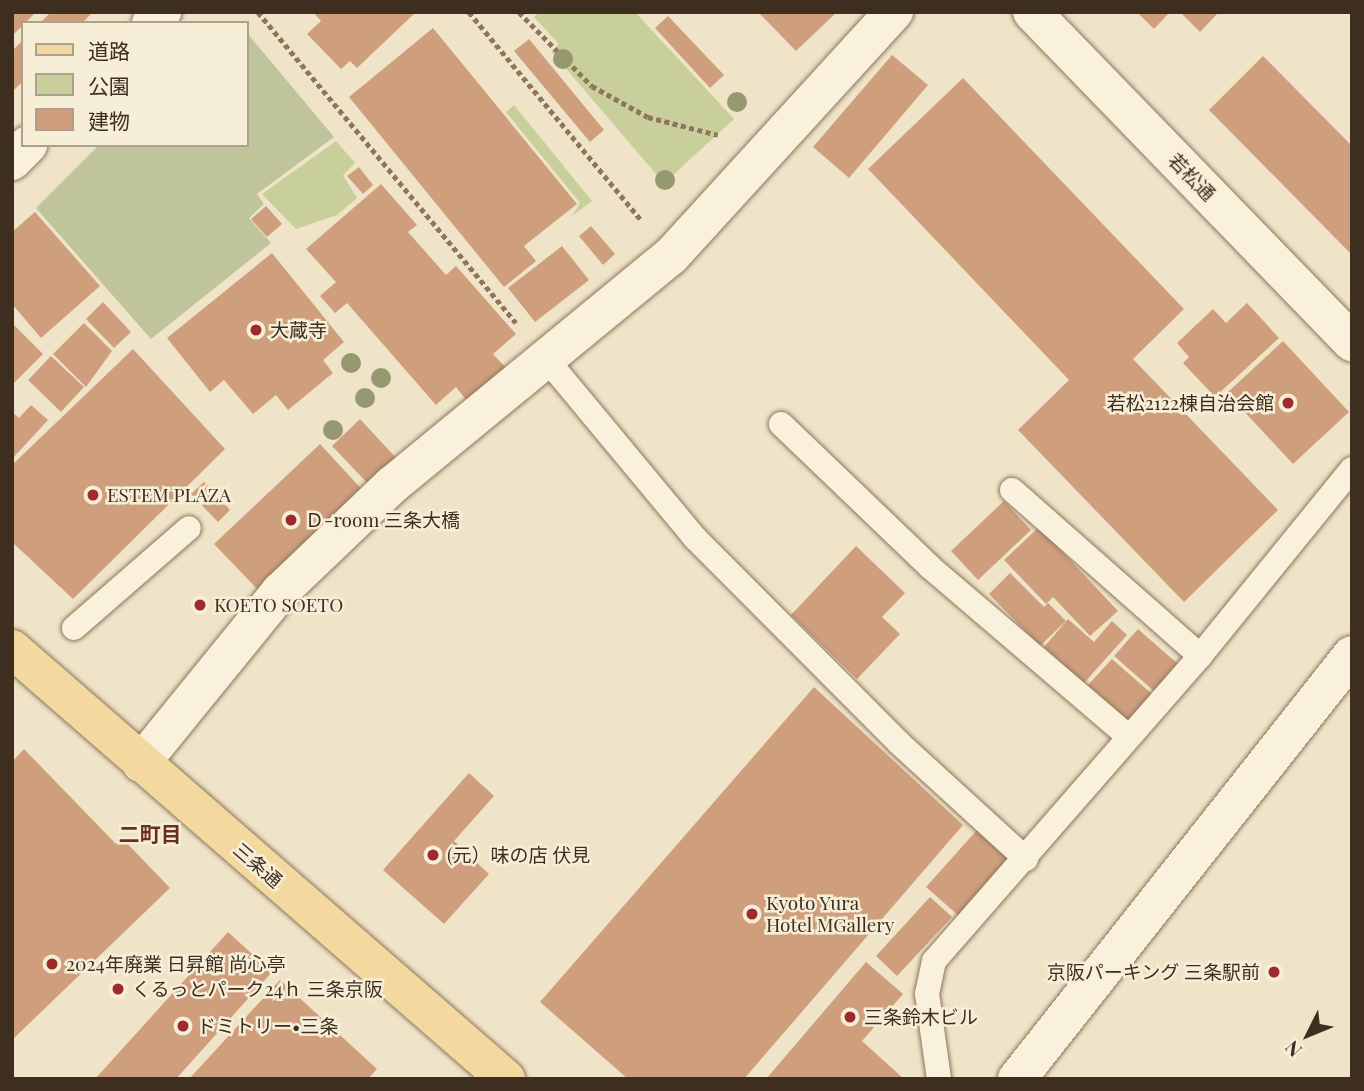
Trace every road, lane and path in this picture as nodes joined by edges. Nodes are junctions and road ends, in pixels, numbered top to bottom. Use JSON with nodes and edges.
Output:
{"nodes":[{"id":1,"x":258,"y":12,"type":"edge"},
{"id":2,"x":469,"y":12,"type":"edge"},
{"id":3,"x":519,"y":12,"type":"edge"},
{"id":4,"x":894,"y":12,"type":"edge"},
{"id":5,"x":1032,"y":12,"type":"edge"},
{"id":6,"x":712,"y":130,"type":"dead end"},
{"id":7,"x":26,"y":147,"type":"edge"},
{"id":8,"x":12,"y":160,"type":"edge"},
{"id":9,"x":671,"y":256,"type":"junction"},
{"id":10,"x":1352,"y":342,"type":"edge"},
{"id":11,"x":548,"y":361,"type":"junction"},
{"id":12,"x":781,"y":424,"type":"dead end"},
{"id":13,"x":1352,"y":469,"type":"edge"},
{"id":14,"x":1012,"y":490,"type":"dead end"},
{"id":15,"x":189,"y":528,"type":"dead end"},
{"id":16,"x":74,"y":628,"type":"dead end"},
{"id":17,"x":12,"y":649,"type":"edge"},
{"id":18,"x":1200,"y":656,"type":"junction"},
{"id":19,"x":1352,"y":656,"type":"edge"},
{"id":20,"x":1128,"y":736,"type":"junction"},
{"id":21,"x":141,"y":763,"type":"junction"},
{"id":22,"x":1026,"y":859,"type":"junction"},
{"id":23,"x":506,"y":1079,"type":"edge"},
{"id":24,"x":939,"y":1079,"type":"edge"},
{"id":25,"x":1017,"y":1079,"type":"edge"}],
"edges":[{"from":1,"to":11,"type":"path"},
{"from":2,"to":9,"type":"path"},
{"from":3,"to":6,"type":"path"},
{"from":4,"to":9,"type":"street"},
{"from":5,"to":10,"type":"street","name":"若松通"},
{"from":7,"to":8,"type":"street"},
{"from":9,"to":11,"type":"street"},
{"from":11,"to":21,"type":"street"},
{"from":11,"to":22,"type":"lane"},
{"from":12,"to":20,"type":"lane"},
{"from":13,"to":18,"type":"lane"},
{"from":14,"to":18,"type":"lane"},
{"from":15,"to":16,"type":"lane"},
{"from":17,"to":21,"type":"main road","name":"三条通"},
{"from":18,"to":20,"type":"lane"},
{"from":19,"to":25,"type":"street"},
{"from":20,"to":22,"type":"lane"},
{"from":21,"to":23,"type":"main road","name":"三条通"},
{"from":22,"to":24,"type":"lane"}]}
